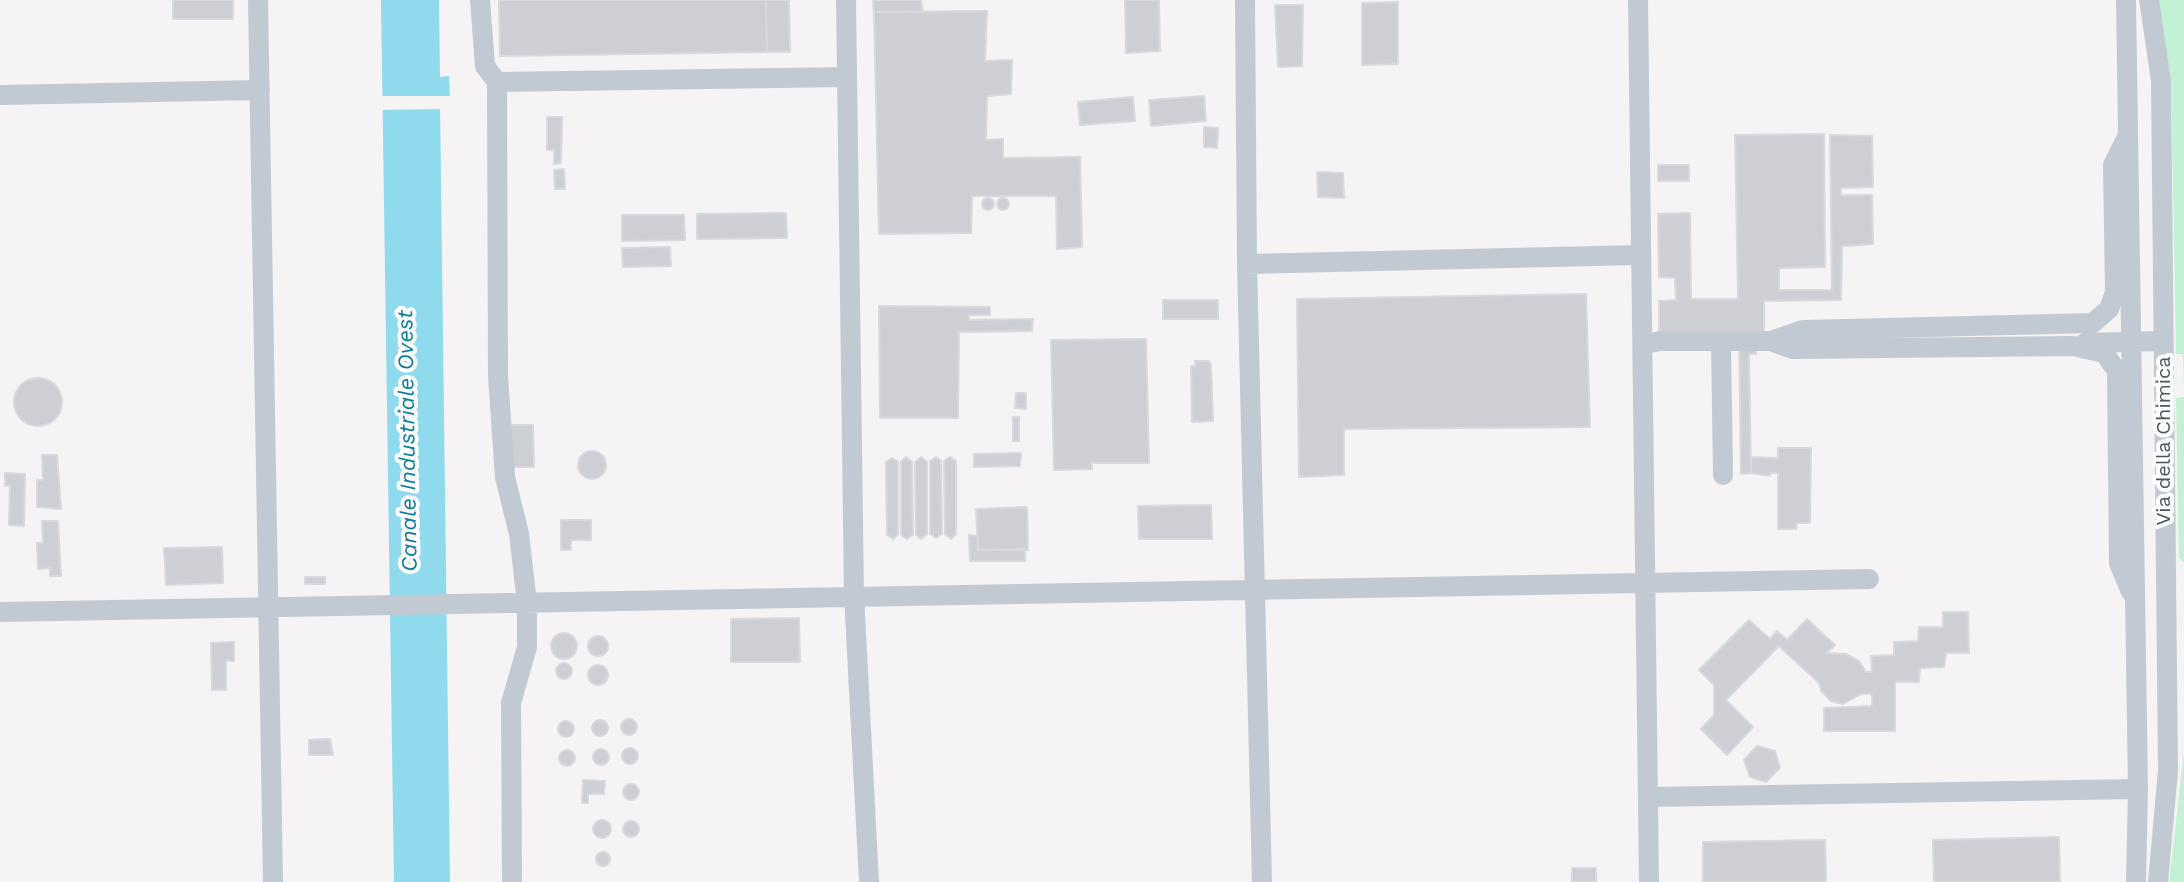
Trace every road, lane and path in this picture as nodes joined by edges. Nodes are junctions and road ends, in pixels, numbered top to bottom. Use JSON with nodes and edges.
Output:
{"nodes":[{"id":1,"x":258,"y":0,"type":"edge"},
{"id":2,"x":480,"y":0,"type":"edge"},
{"id":3,"x":846,"y":0,"type":"edge"},
{"id":4,"x":1245,"y":0,"type":"edge"},
{"id":5,"x":1638,"y":0,"type":"edge"},
{"id":6,"x":2126,"y":0,"type":"edge"},
{"id":7,"x":2149,"y":0,"type":"edge"},
{"id":8,"x":847,"y":77,"type":"junction"},
{"id":9,"x":497,"y":82,"type":"junction"},
{"id":10,"x":260,"y":90,"type":"junction"},
{"id":11,"x":0,"y":95,"type":"edge"},
{"id":12,"x":2128,"y":133,"type":"junction"},
{"id":13,"x":1639,"y":255,"type":"junction"},
{"id":14,"x":1247,"y":264,"type":"junction"},
{"id":15,"x":2163,"y":335,"type":"junction"},
{"id":16,"x":2074,"y":336,"type":"junction"},
{"id":17,"x":2132,"y":336,"type":"junction"},
{"id":18,"x":1721,"y":342,"type":"junction"},
{"id":19,"x":1644,"y":344,"type":"junction"},
{"id":20,"x":1723,"y":475,"type":"dead end"},
{"id":21,"x":2174,"y":574,"type":"edge"},
{"id":22,"x":2135,"y":576,"type":"junction"},
{"id":23,"x":1869,"y":579,"type":"dead end"},
{"id":24,"x":1645,"y":582,"type":"junction"},
{"id":25,"x":1257,"y":591,"type":"junction"},
{"id":26,"x":854,"y":595,"type":"junction"},
{"id":27,"x":2136,"y":602,"type":"junction"},
{"id":28,"x":527,"y":603,"type":"junction"},
{"id":29,"x":268,"y":609,"type":"junction"},
{"id":30,"x":0,"y":612,"type":"edge"},
{"id":31,"x":2138,"y":789,"type":"junction"},
{"id":32,"x":1648,"y":797,"type":"junction"},
{"id":33,"x":273,"y":882,"type":"edge"},
{"id":34,"x":512,"y":882,"type":"edge"},
{"id":35,"x":869,"y":882,"type":"edge"},
{"id":36,"x":1262,"y":882,"type":"edge"},
{"id":37,"x":1649,"y":882,"type":"edge"},
{"id":38,"x":2136,"y":882,"type":"edge"},
{"id":39,"x":2158,"y":882,"type":"edge"}],
"edges":[{"from":1,"to":10,"type":"lane"},
{"from":2,"to":9,"type":"lane"},
{"from":3,"to":8,"type":"lane"},
{"from":4,"to":14,"type":"lane"},
{"from":5,"to":13,"type":"lane"},
{"from":6,"to":12,"type":"lane","name":"Via della Chimica"},
{"from":7,"to":15,"type":"lane","name":"Via della Chimica"},
{"from":8,"to":9,"type":"lane"},
{"from":8,"to":26,"type":"lane"},
{"from":9,"to":28,"type":"lane"},
{"from":10,"to":11,"type":"lane"},
{"from":10,"to":29,"type":"lane"},
{"from":12,"to":16,"type":"lane"},
{"from":12,"to":17,"type":"lane","name":"Via della Chimica"},
{"from":13,"to":14,"type":"lane"},
{"from":13,"to":19,"type":"lane"},
{"from":14,"to":25,"type":"lane"},
{"from":15,"to":17,"type":"lane"},
{"from":15,"to":21,"type":"lane","name":"Via della Chimica"},
{"from":16,"to":17,"type":"lane"},
{"from":16,"to":18,"type":"lane"},
{"from":16,"to":27,"type":"lane"},
{"from":17,"to":22,"type":"lane","name":"Via della Chimica"},
{"from":18,"to":19,"type":"lane"},
{"from":18,"to":20,"type":"lane"},
{"from":19,"to":24,"type":"lane"},
{"from":21,"to":22,"type":"lane"},
{"from":21,"to":39,"type":"lane","name":"Via della Chimica"},
{"from":22,"to":27,"type":"lane","name":"Via della Chimica"},
{"from":23,"to":24,"type":"lane"},
{"from":24,"to":25,"type":"lane"},
{"from":24,"to":32,"type":"lane"},
{"from":25,"to":26,"type":"lane"},
{"from":25,"to":36,"type":"lane"},
{"from":26,"to":28,"type":"lane"},
{"from":26,"to":35,"type":"lane"},
{"from":27,"to":31,"type":"lane","name":"Via della Chimica"},
{"from":28,"to":29,"type":"lane"},
{"from":28,"to":34,"type":"lane"},
{"from":29,"to":30,"type":"lane"},
{"from":29,"to":33,"type":"lane"},
{"from":31,"to":32,"type":"lane"},
{"from":31,"to":38,"type":"lane","name":"Via della Chimica"},
{"from":32,"to":37,"type":"lane"}]}
